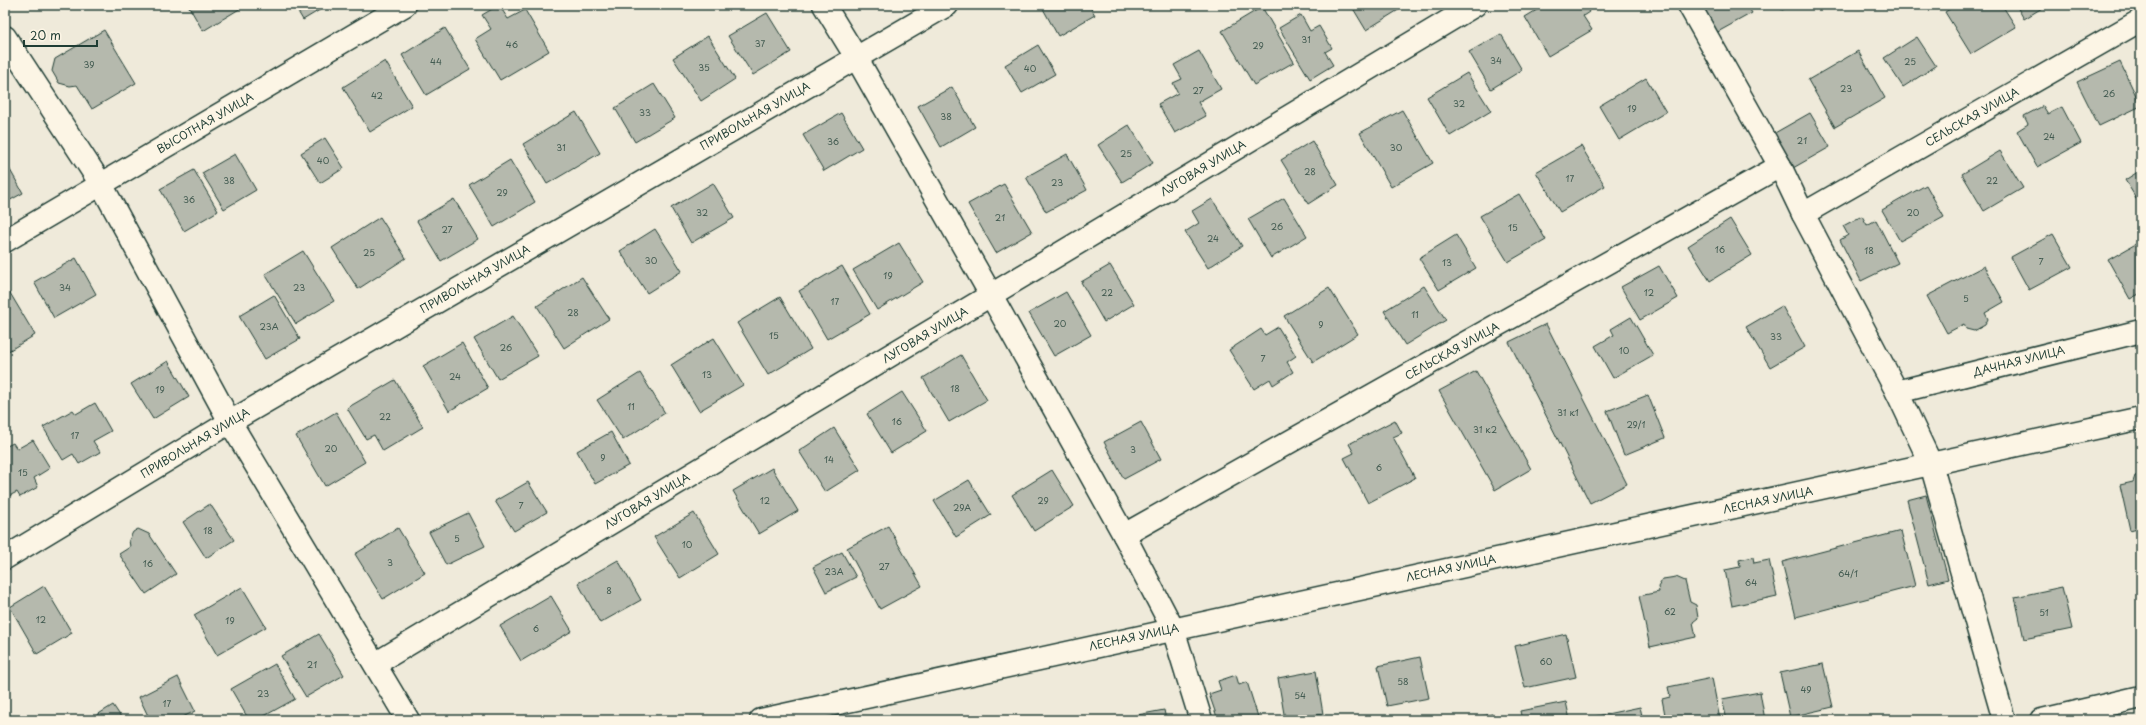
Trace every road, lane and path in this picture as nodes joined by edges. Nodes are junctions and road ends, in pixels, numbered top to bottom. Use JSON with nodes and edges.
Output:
{"nodes":[{"id":1,"x":405,"y":5,"type":"edge"},
{"id":2,"x":824,"y":5,"type":"edge"},
{"id":3,"x":947,"y":5,"type":"edge"},
{"id":4,"x":1475,"y":5,"type":"edge"},
{"id":5,"x":1689,"y":5,"type":"edge"},
{"id":6,"x":2141,"y":20,"type":"edge"},
{"id":7,"x":5,"y":37,"type":"edge"},
{"id":8,"x":856,"y":57,"type":"junction"},
{"id":9,"x":1780,"y":166,"type":"junction"},
{"id":10,"x":101,"y":184,"type":"junction"},
{"id":11,"x":1803,"y":214,"type":"junction"},
{"id":12,"x":5,"y":241,"type":"edge"},
{"id":13,"x":991,"y":295,"type":"junction"},
{"id":14,"x":2141,"y":331,"type":"edge"},
{"id":15,"x":1897,"y":392,"type":"junction"},
{"id":16,"x":2141,"y":418,"type":"edge"},
{"id":17,"x":230,"y":422,"type":"junction"},
{"id":18,"x":1931,"y":464,"type":"junction"},
{"id":19,"x":1124,"y":535,"type":"junction"},
{"id":20,"x":5,"y":558,"type":"edge"},
{"id":21,"x":1173,"y":629,"type":"junction"},
{"id":22,"x":375,"y":664,"type":"junction"},
{"id":23,"x":2141,"y":698,"type":"edge"},
{"id":24,"x":405,"y":719,"type":"edge"},
{"id":25,"x":761,"y":720,"type":"edge"},
{"id":26,"x":1201,"y":720,"type":"edge"},
{"id":27,"x":2004,"y":720,"type":"edge"},
{"id":28,"x":2042,"y":720,"type":"edge"}],
"edges":[{"from":1,"to":10,"type":"street","name":"ВЫСОТНАЯ УЛИЦА"},
{"from":2,"to":8,"type":"street"},
{"from":3,"to":8,"type":"street","name":"ПРИВОЛЬНАЯ УЛИЦА"},
{"from":4,"to":13,"type":"street","name":"ЛУГОВАЯ УЛИЦА"},
{"from":5,"to":9,"type":"street"},
{"from":6,"to":11,"type":"street","name":"СЕЛЬСКАЯ УЛИЦА"},
{"from":7,"to":10,"type":"street"},
{"from":8,"to":13,"type":"street"},
{"from":8,"to":17,"type":"street","name":"ПРИВОЛЬНАЯ УЛИЦА"},
{"from":9,"to":11,"type":"street"},
{"from":9,"to":19,"type":"street","name":"СЕЛЬСКАЯ УЛИЦА"},
{"from":10,"to":12,"type":"street","name":"ВЫСОТНАЯ УЛИЦА"},
{"from":10,"to":17,"type":"street"},
{"from":11,"to":15,"type":"street"},
{"from":13,"to":19,"type":"street"},
{"from":13,"to":22,"type":"street","name":"ЛУГОВАЯ УЛИЦА"},
{"from":14,"to":15,"type":"street","name":"ДАЧНАЯ УЛИЦА"},
{"from":15,"to":18,"type":"street"},
{"from":16,"to":18,"type":"street","name":"ЛЕСНАЯ УЛИЦА"},
{"from":17,"to":20,"type":"street","name":"ПРИВОЛЬНАЯ УЛИЦА"},
{"from":17,"to":22,"type":"street"},
{"from":18,"to":21,"type":"street","name":"ЛЕСНАЯ УЛИЦА"},
{"from":18,"to":27,"type":"street"},
{"from":19,"to":21,"type":"street"},
{"from":21,"to":25,"type":"street","name":"ЛЕСНАЯ УЛИЦА"},
{"from":21,"to":26,"type":"street"},
{"from":22,"to":24,"type":"street"},
{"from":23,"to":28,"type":"street"}]}
